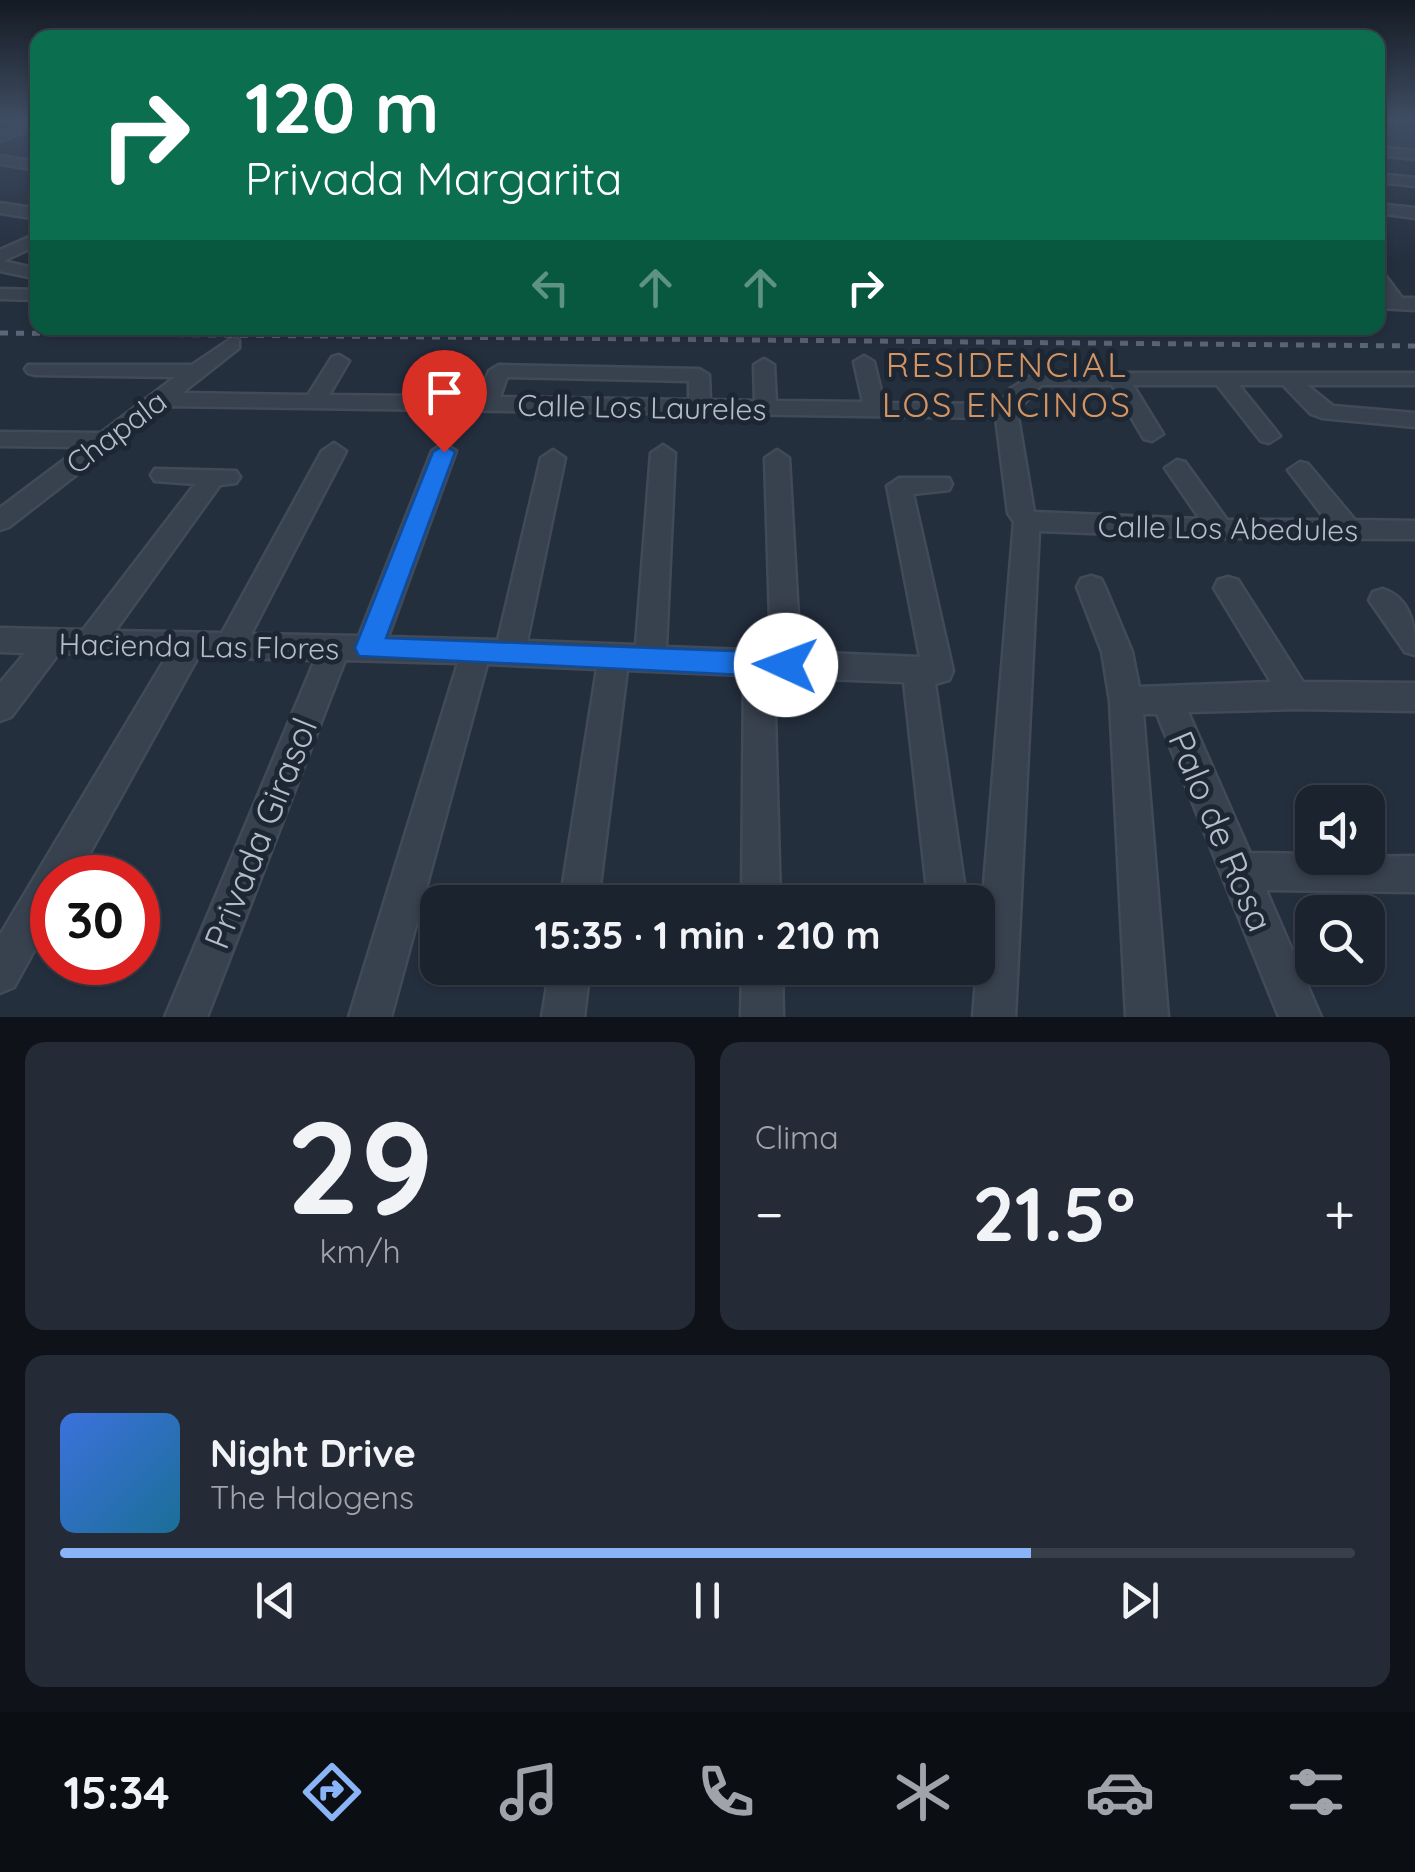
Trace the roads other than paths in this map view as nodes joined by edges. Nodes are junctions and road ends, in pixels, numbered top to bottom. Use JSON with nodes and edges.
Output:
{"nodes":[{"id":1,"x":1385,"y":179,"type":"edge"},
{"id":2,"x":1415,"y":182,"type":"edge"},
{"id":3,"x":0,"y":208,"type":"edge"},
{"id":4,"x":1385,"y":209,"type":"edge"},
{"id":5,"x":30,"y":213,"type":"edge"},
{"id":6,"x":1415,"y":213,"type":"edge"},
{"id":7,"x":30,"y":242,"type":"edge"},
{"id":8,"x":0,"y":257,"type":"edge"},
{"id":9,"x":0,"y":266,"type":"edge"},
{"id":10,"x":30,"y":272,"type":"edge"},
{"id":11,"x":0,"y":294,"type":"edge"},
{"id":12,"x":30,"y":295,"type":"edge"},
{"id":13,"x":232,"y":344,"type":"dead end"},
{"id":14,"x":438,"y":360,"type":"dead end"},
{"id":15,"x":339,"y":361,"type":"dead end"},
{"id":16,"x":864,"y":362,"type":"dead end"},
{"id":17,"x":764,"y":365,"type":"dead end"},
{"id":18,"x":35,"y":369,"type":"dead end"},
{"id":19,"x":196,"y":372,"type":"junction"},
{"id":20,"x":1118,"y":378,"type":"junction"},
{"id":21,"x":1222,"y":378,"type":"junction"},
{"id":22,"x":1288,"y":378,"type":"junction"},
{"id":23,"x":1405,"y":379,"type":"edge"},
{"id":24,"x":159,"y":399,"type":"junction"},
{"id":25,"x":314,"y":403,"type":"junction"},
{"id":26,"x":420,"y":404,"type":"junction"},
{"id":27,"x":486,"y":406,"type":"junction"},
{"id":28,"x":700,"y":408,"type":"junction"},
{"id":29,"x":766,"y":408,"type":"junction"},
{"id":30,"x":876,"y":408,"type":"junction"},
{"id":31,"x":1006,"y":411,"type":"junction"},
{"id":32,"x":1415,"y":419,"type":"edge"},
{"id":33,"x":1152,"y":434,"type":"dead end"},
{"id":34,"x":1269,"y":436,"type":"dead end"},
{"id":35,"x":0,"y":439,"type":"edge"},
{"id":36,"x":105,"y":440,"type":"junction"},
{"id":37,"x":334,"y":451,"type":"dead end"},
{"id":38,"x":444,"y":452,"type":"dead end"},
{"id":39,"x":662,"y":454,"type":"dead end"},
{"id":40,"x":554,"y":458,"type":"dead end"},
{"id":41,"x":776,"y":458,"type":"dead end"},
{"id":42,"x":1177,"y":468,"type":"dead end"},
{"id":43,"x":1300,"y":470,"type":"dead end"},
{"id":44,"x":162,"y":475,"type":"dead end"},
{"id":45,"x":940,"y":484,"type":"dead end"},
{"id":46,"x":0,"y":521,"type":"edge"},
{"id":47,"x":1034,"y":523,"type":"junction"},
{"id":48,"x":1220,"y":530,"type":"junction"},
{"id":49,"x":1415,"y":530,"type":"edge"},
{"id":50,"x":1349,"y":531,"type":"junction"},
{"id":51,"x":1091,"y":587,"type":"dead end"},
{"id":52,"x":1228,"y":588,"type":"dead end"},
{"id":53,"x":1383,"y":600,"type":"dead end"},
{"id":54,"x":0,"y":640,"type":"edge"},
{"id":55,"x":92,"y":640,"type":"junction"},
{"id":56,"x":190,"y":643,"type":"junction"},
{"id":57,"x":1415,"y":643,"type":"edge"},
{"id":58,"x":49,"y":644,"type":"junction"},
{"id":59,"x":230,"y":646,"type":"junction"},
{"id":60,"x":352,"y":649,"type":"junction"},
{"id":61,"x":493,"y":652,"type":"junction"},
{"id":62,"x":612,"y":659,"type":"junction"},
{"id":63,"x":650,"y":660,"type":"junction"},
{"id":64,"x":772,"y":664,"type":"junction"},
{"id":65,"x":928,"y":671,"type":"junction"},
{"id":66,"x":1295,"y":695,"type":"junction"},
{"id":67,"x":1415,"y":697,"type":"edge"},
{"id":68,"x":1126,"y":700,"type":"junction"},
{"id":69,"x":1167,"y":700,"type":"junction"},
{"id":70,"x":0,"y":707,"type":"edge"},
{"id":71,"x":68,"y":855,"type":"edge"},
{"id":72,"x":1236,"y":872,"type":"junction"},
{"id":73,"x":1415,"y":874,"type":"edge"},
{"id":74,"x":581,"y":885,"type":"edge"},
{"id":75,"x":762,"y":885,"type":"edge"},
{"id":76,"x":946,"y":885,"type":"edge"},
{"id":77,"x":30,"y":921,"type":"edge"},
{"id":78,"x":0,"y":973,"type":"edge"},
{"id":79,"x":568,"y":985,"type":"edge"},
{"id":80,"x":762,"y":985,"type":"edge"},
{"id":81,"x":186,"y":1017,"type":"edge"},
{"id":82,"x":370,"y":1017,"type":"edge"},
{"id":83,"x":563,"y":1017,"type":"edge"},
{"id":84,"x":762,"y":1017,"type":"edge"},
{"id":85,"x":994,"y":1017,"type":"edge"},
{"id":86,"x":1147,"y":1017,"type":"edge"},
{"id":87,"x":1300,"y":1017,"type":"edge"}],
"edges":[{"from":1,"to":2,"type":"street"},
{"from":3,"to":5,"type":"street"},
{"from":4,"to":6,"type":"street"},
{"from":7,"to":8,"type":"street"},
{"from":9,"to":10,"type":"street"},
{"from":11,"to":12,"type":"street"},
{"from":13,"to":19,"type":"street","name":"Chapala"},
{"from":14,"to":26,"type":"street"},
{"from":15,"to":25,"type":"street"},
{"from":16,"to":30,"type":"street"},
{"from":17,"to":29,"type":"street"},
{"from":18,"to":19,"type":"street"},
{"from":19,"to":24,"type":"street","name":"Chapala"},
{"from":20,"to":21,"type":"street"},
{"from":20,"to":31,"type":"street"},
{"from":20,"to":33,"type":"street"},
{"from":21,"to":22,"type":"street"},
{"from":21,"to":34,"type":"street"},
{"from":22,"to":23,"type":"street"},
{"from":22,"to":32,"type":"street"},
{"from":23,"to":32,"type":"street"},
{"from":24,"to":25,"type":"street","name":"Calle Los Laureles"},
{"from":24,"to":36,"type":"street","name":"Chapala"},
{"from":25,"to":26,"type":"street","name":"Calle Los Laureles"},
{"from":26,"to":27,"type":"street","name":"Calle Los Laureles"},
{"from":27,"to":28,"type":"street","name":"Calle Los Laureles"},
{"from":27,"to":28,"type":"street"},
{"from":28,"to":29,"type":"street","name":"Calle Los Laureles"},
{"from":29,"to":30,"type":"street","name":"Calle Los Laureles"},
{"from":30,"to":31,"type":"street","name":"Calle Los Laureles"},
{"from":31,"to":47,"type":"street"},
{"from":35,"to":36,"type":"street"},
{"from":36,"to":46,"type":"street","name":"Chapala"},
{"from":37,"to":59,"type":"street"},
{"from":38,"to":60,"type":"street","name":"Privada Girasol"},
{"from":39,"to":63,"type":"street"},
{"from":40,"to":61,"type":"street"},
{"from":41,"to":64,"type":"street"},
{"from":42,"to":48,"type":"street"},
{"from":43,"to":50,"type":"street"},
{"from":44,"to":55,"type":"street"},
{"from":45,"to":65,"type":"street"},
{"from":47,"to":48,"type":"street","name":"Calle Los Abedules"},
{"from":47,"to":85,"type":"street"},
{"from":48,"to":50,"type":"street","name":"Calle Los Abedules"},
{"from":49,"to":50,"type":"street","name":"Calle Los Abedules"},
{"from":51,"to":68,"type":"street"},
{"from":52,"to":66,"type":"street"},
{"from":53,"to":57,"type":"street"},
{"from":54,"to":58,"type":"street","name":"Hacienda Las Flores"},
{"from":55,"to":56,"type":"street","name":"Hacienda Las Flores"},
{"from":55,"to":58,"type":"street","name":"Hacienda Las Flores"},
{"from":56,"to":59,"type":"street","name":"Hacienda Las Flores"},
{"from":56,"to":71,"type":"street"},
{"from":58,"to":70,"type":"street"},
{"from":59,"to":60,"type":"street","name":"Hacienda Las Flores"},
{"from":60,"to":61,"type":"street","name":"Hacienda Las Flores"},
{"from":60,"to":81,"type":"street","name":"Privada Girasol"},
{"from":61,"to":62,"type":"street","name":"Hacienda Las Flores"},
{"from":61,"to":82,"type":"street"},
{"from":62,"to":63,"type":"street","name":"Hacienda Las Flores"},
{"from":62,"to":74,"type":"street"},
{"from":63,"to":64,"type":"street","name":"Hacienda Las Flores"},
{"from":64,"to":65,"type":"street","name":"Hacienda Las Flores"},
{"from":64,"to":75,"type":"street"},
{"from":65,"to":76,"type":"street"},
{"from":66,"to":67,"type":"street"},
{"from":66,"to":69,"type":"street"},
{"from":68,"to":69,"type":"street"},
{"from":68,"to":86,"type":"street"},
{"from":69,"to":72,"type":"street","name":"Palo de Rosa"},
{"from":72,"to":73,"type":"street"},
{"from":72,"to":87,"type":"street","name":"Palo de Rosa"},
{"from":77,"to":78,"type":"street"},
{"from":79,"to":83,"type":"street"},
{"from":80,"to":84,"type":"street"}]}
